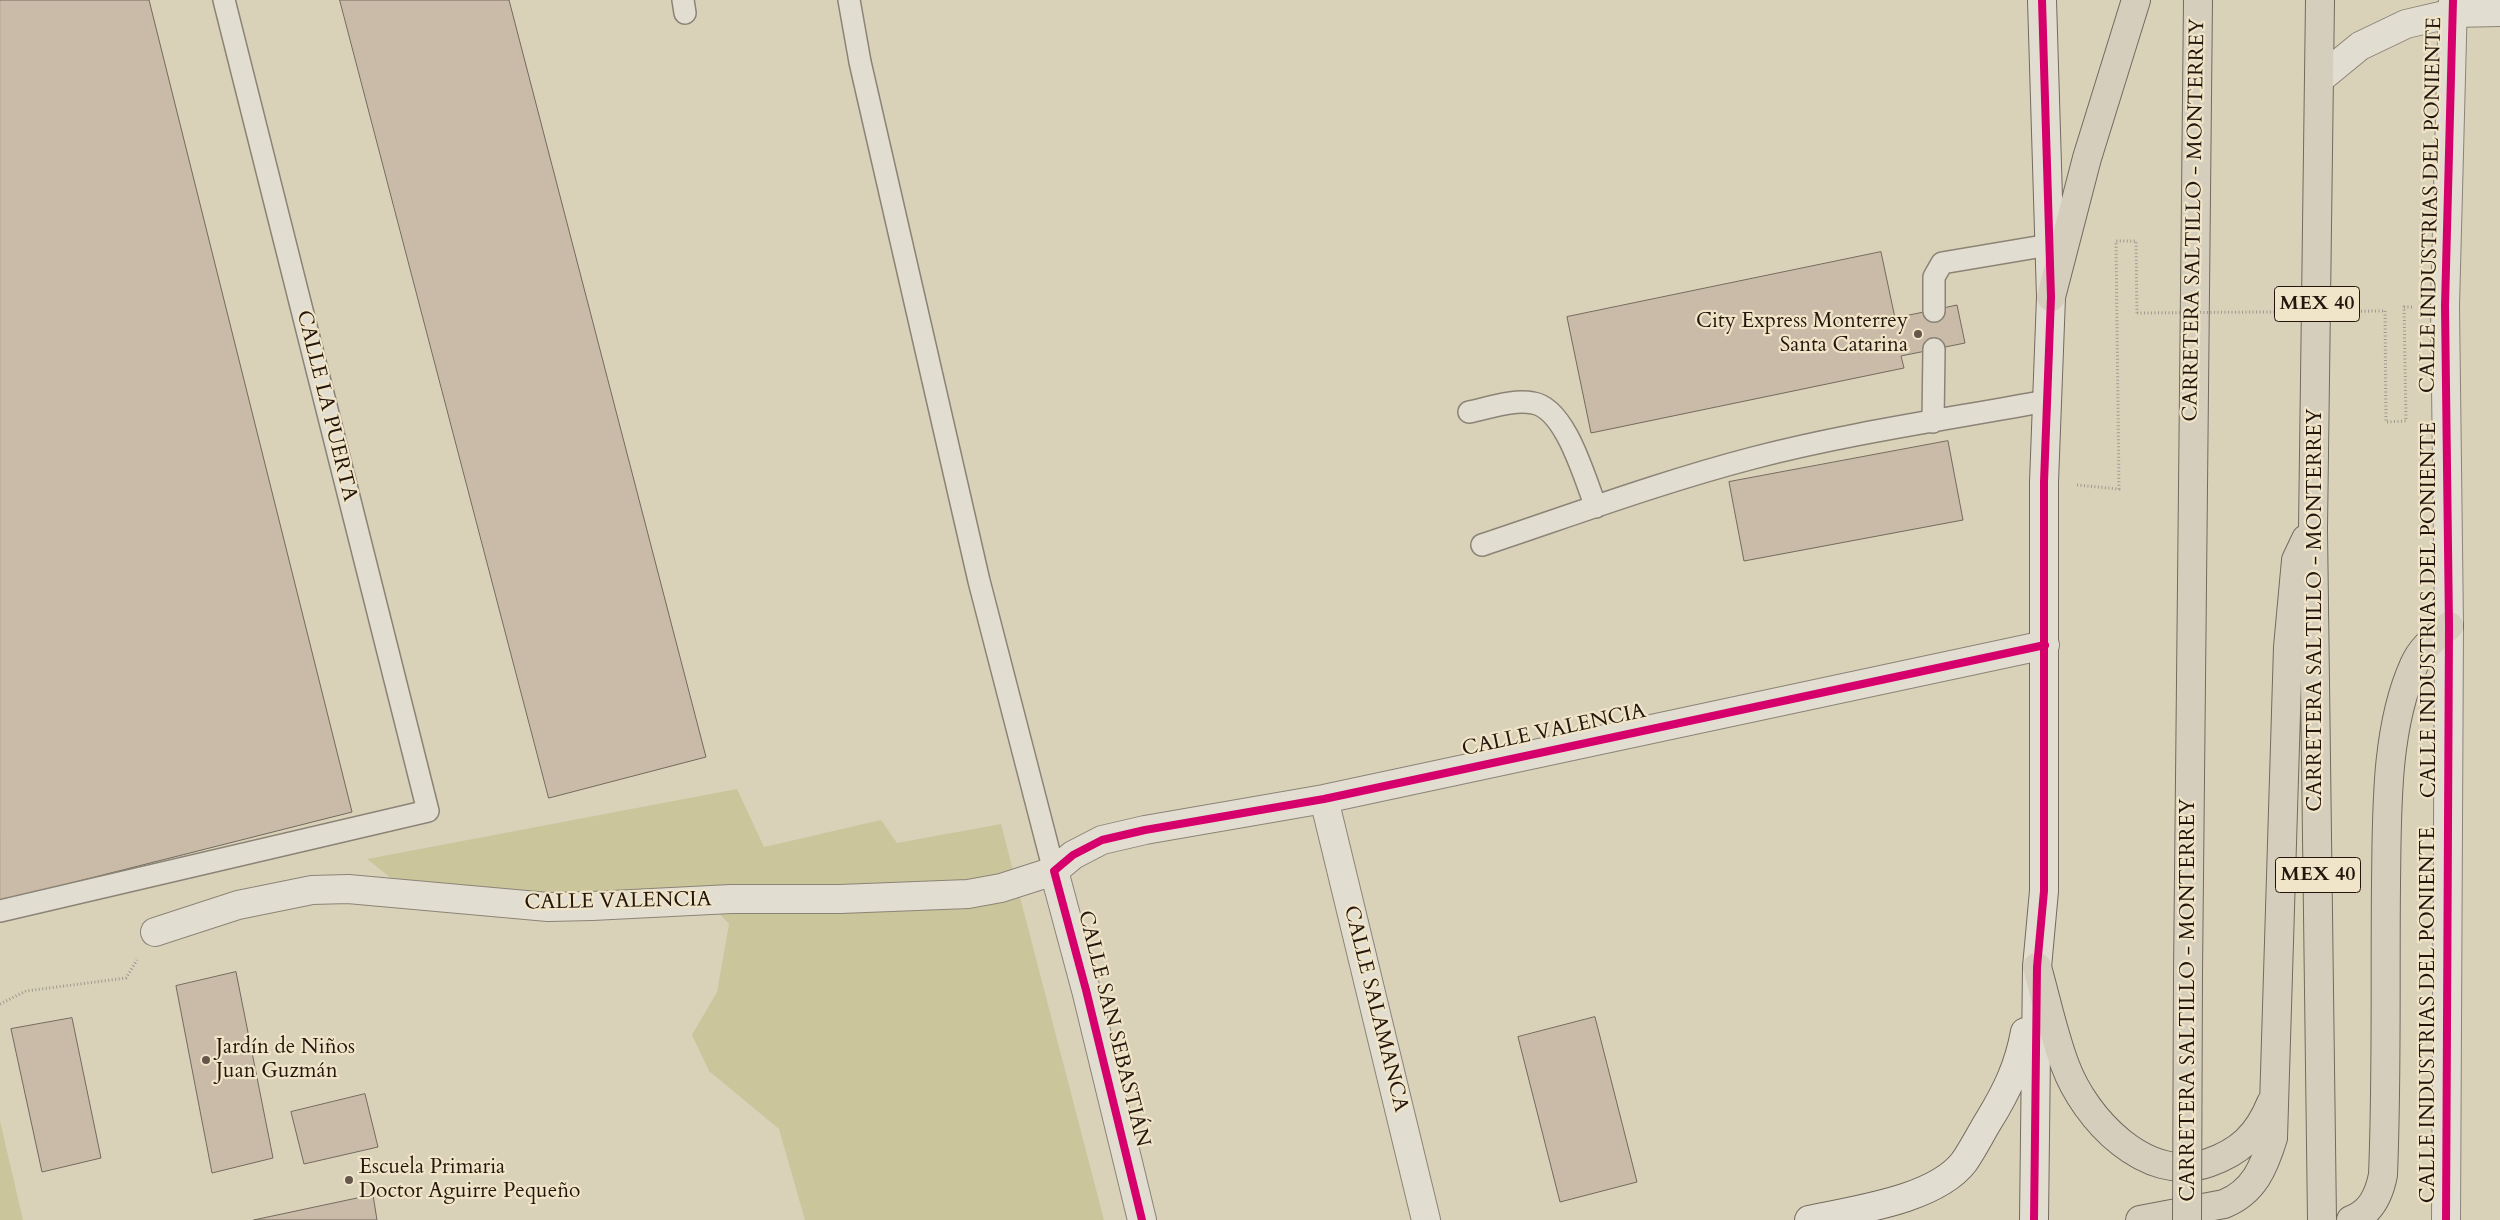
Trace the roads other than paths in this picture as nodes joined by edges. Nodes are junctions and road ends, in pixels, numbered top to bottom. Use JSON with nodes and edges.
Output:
{"nodes":[{"id":1,"x":224,"y":0,"type":"edge"},
{"id":2,"x":849,"y":0,"type":"edge"},
{"id":3,"x":2042,"y":0,"type":"edge"},
{"id":4,"x":2136,"y":0,"type":"edge"},
{"id":5,"x":2198,"y":0,"type":"edge"},
{"id":6,"x":2320,"y":0,"type":"edge"},
{"id":7,"x":2453,"y":6,"type":"edge"},
{"id":8,"x":2500,"y":12,"type":"edge"},
{"id":9,"x":2321,"y":78,"type":"junction"},
{"id":10,"x":2049,"y":245,"type":"junction"},
{"id":11,"x":2051,"y":297,"type":"junction"},
{"id":12,"x":1934,"y":311,"type":"dead end"},
{"id":13,"x":1934,"y":349,"type":"dead end"},
{"id":14,"x":2046,"y":401,"type":"junction"},
{"id":15,"x":1469,"y":412,"type":"dead end"},
{"id":16,"x":1933,"y":422,"type":"junction"},
{"id":17,"x":1596,"y":507,"type":"junction"},
{"id":18,"x":2313,"y":530,"type":"junction"},
{"id":19,"x":1482,"y":545,"type":"dead end"},
{"id":20,"x":2449,"y":626,"type":"junction"},
{"id":21,"x":2045,"y":645,"type":"junction"},
{"id":22,"x":1324,"y":798,"type":"junction"},
{"id":23,"x":1064,"y":863,"type":"junction"},
{"id":24,"x":0,"y":911,"type":"edge"},
{"id":25,"x":155,"y":932,"type":"road end"},
{"id":26,"x":2037,"y":967,"type":"junction"},
{"id":27,"x":2273,"y":1100,"type":"junction"},
{"id":28,"x":1142,"y":1220,"type":"edge"},
{"id":29,"x":1426,"y":1220,"type":"edge"},
{"id":30,"x":1809,"y":1220,"type":"edge"},
{"id":31,"x":2034,"y":1220,"type":"edge"},
{"id":32,"x":2140,"y":1220,"type":"edge"},
{"id":33,"x":2187,"y":1220,"type":"edge"},
{"id":34,"x":2322,"y":1220,"type":"edge"},
{"id":35,"x":2351,"y":1220,"type":"edge"},
{"id":36,"x":2446,"y":1220,"type":"edge"}],
"edges":[{"from":1,"to":24,"type":"lane","name":"CALLE LA PUERTA"},
{"from":2,"to":23,"type":"lane"},
{"from":3,"to":10,"type":"street"},
{"from":4,"to":11,"type":"main road"},
{"from":5,"to":33,"type":"main road","name":"CARRETERA SALTILLO - MONTERREY","bridge":true},
{"from":6,"to":9,"type":"main road","name":"CARRETERA SALTILLO - MONTERREY","number":"MEX 40"},
{"from":7,"to":8,"type":"street"},
{"from":7,"to":9,"type":"street"},
{"from":7,"to":20,"type":"street","name":"CALLE INDUSTRIAS DEL PONIENTE"},
{"from":9,"to":18,"type":"main road","name":"CARRETERA SALTILLO - MONTERREY","number":"MEX 40"},
{"from":10,"to":11,"type":"street"},
{"from":10,"to":12,"type":"lane"},
{"from":11,"to":14,"type":"street"},
{"from":13,"to":16,"type":"lane"},
{"from":14,"to":16,"type":"lane"},
{"from":14,"to":21,"type":"street"},
{"from":15,"to":17,"type":"lane"},
{"from":16,"to":17,"type":"lane"},
{"from":17,"to":19,"type":"lane"},
{"from":18,"to":27,"type":"main road"},
{"from":18,"to":34,"type":"main road","name":"CARRETERA SALTILLO - MONTERREY","number":"MEX 40"},
{"from":20,"to":35,"type":"main road"},
{"from":20,"to":36,"type":"street","name":"CALLE INDUSTRIAS DEL PONIENTE"},
{"from":21,"to":22,"type":"street","name":"CALLE VALENCIA"},
{"from":21,"to":26,"type":"street"},
{"from":22,"to":23,"type":"street","name":"CALLE VALENCIA"},
{"from":22,"to":29,"type":"street","name":"CALLE SALAMANCA"},
{"from":23,"to":25,"type":"street","name":"CALLE VALENCIA"},
{"from":23,"to":28,"type":"street","name":"CALLE SAN SEBASTIÁN"},
{"from":26,"to":27,"type":"main road"},
{"from":26,"to":30,"type":"street"},
{"from":26,"to":31,"type":"street"},
{"from":27,"to":32,"type":"main road"}]}
